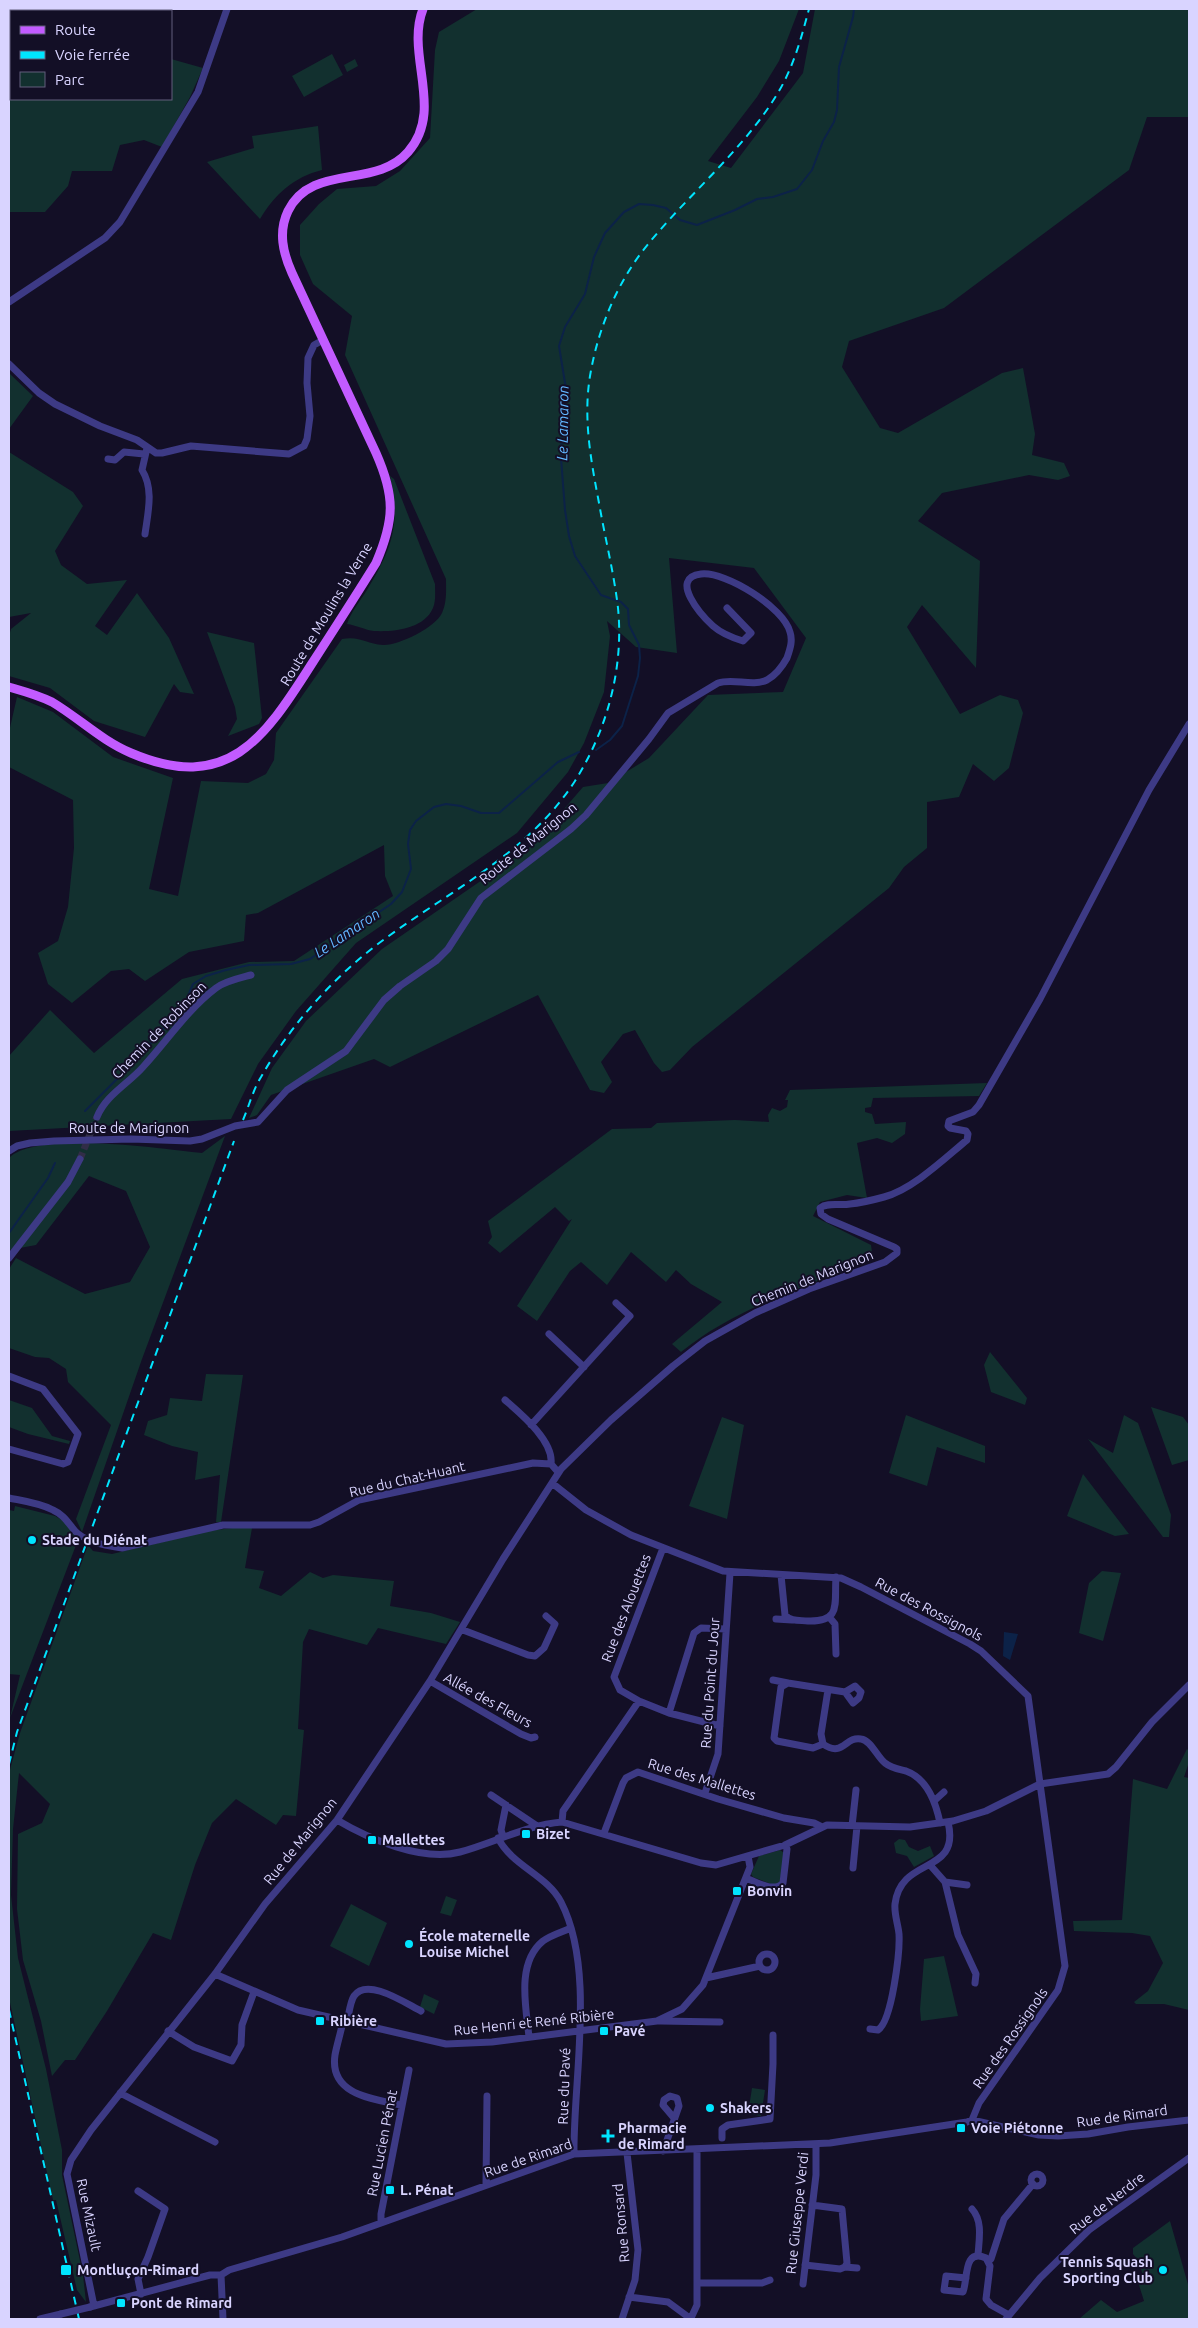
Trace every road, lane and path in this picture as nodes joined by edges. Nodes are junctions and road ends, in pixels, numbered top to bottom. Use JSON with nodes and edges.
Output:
{"nodes":[{"id":1,"x":227,"y":9,"type":"edge"},
{"id":2,"x":423,"y":9,"type":"edge"},
{"id":3,"x":428,"y":9,"type":"edge"},
{"id":4,"x":421,"y":60,"type":"junction"},
{"id":5,"x":9,"y":302,"type":"edge"},
{"id":6,"x":323,"y":340,"type":"junction"},
{"id":7,"x":9,"y":364,"type":"edge"},
{"id":8,"x":145,"y":451,"type":"junction"},
{"id":9,"x":108,"y":459,"type":"dead end"},
{"id":10,"x":145,"y":534,"type":"dead end"},
{"id":11,"x":727,"y":608,"type":"dead end"},
{"id":12,"x":9,"y":687,"type":"edge"},
{"id":13,"x":1189,"y":724,"type":"edge"},
{"id":14,"x":251,"y":974,"type":"dead end"},
{"id":15,"x":97,"y":1117,"type":"tunnel mouth"},
{"id":16,"x":9,"y":1151,"type":"edge"},
{"id":17,"x":80,"y":1159,"type":"tunnel mouth"},
{"id":18,"x":9,"y":1258,"type":"edge"},
{"id":19,"x":616,"y":1303,"type":"dead end"},
{"id":20,"x":549,"y":1334,"type":"dead end"},
{"id":21,"x":584,"y":1367,"type":"junction"},
{"id":22,"x":9,"y":1376,"type":"edge"},
{"id":23,"x":505,"y":1400,"type":"dead end"},
{"id":24,"x":531,"y":1425,"type":"junction"},
{"id":25,"x":9,"y":1449,"type":"edge"},
{"id":26,"x":551,"y":1464,"type":"junction"},
{"id":27,"x":558,"y":1472,"type":"junction"},
{"id":28,"x":552,"y":1483,"type":"junction"},
{"id":29,"x":9,"y":1498,"type":"edge"},
{"id":30,"x":663,"y":1548,"type":"junction"},
{"id":31,"x":730,"y":1573,"type":"junction"},
{"id":32,"x":781,"y":1575,"type":"junction"},
{"id":33,"x":836,"y":1577,"type":"junction"},
{"id":34,"x":546,"y":1616,"type":"dead end"},
{"id":35,"x":830,"y":1618,"type":"junction"},
{"id":36,"x":776,"y":1619,"type":"dead end"},
{"id":37,"x":792,"y":1620,"type":"junction"},
{"id":38,"x":726,"y":1629,"type":"junction"},
{"id":39,"x":462,"y":1630,"type":"junction"},
{"id":40,"x":836,"y":1654,"type":"dead end"},
{"id":41,"x":773,"y":1680,"type":"dead end"},
{"id":42,"x":430,"y":1681,"type":"junction"},
{"id":43,"x":788,"y":1683,"type":"junction"},
{"id":44,"x":1189,"y":1685,"type":"edge"},
{"id":45,"x":828,"y":1690,"type":"junction"},
{"id":46,"x":846,"y":1692,"type":"dead end"},
{"id":47,"x":639,"y":1701,"type":"junction"},
{"id":48,"x":669,"y":1713,"type":"junction"},
{"id":49,"x":720,"y":1726,"type":"junction"},
{"id":50,"x":535,"y":1736,"type":"dead end"},
{"id":51,"x":823,"y":1744,"type":"junction"},
{"id":52,"x":1040,"y":1784,"type":"junction"},
{"id":53,"x":856,"y":1790,"type":"dead end"},
{"id":54,"x":944,"y":1792,"type":"dead end"},
{"id":55,"x":705,"y":1794,"type":"junction"},
{"id":56,"x":491,"y":1795,"type":"dead end"},
{"id":57,"x":934,"y":1801,"type":"junction"},
{"id":58,"x":506,"y":1805,"type":"junction"},
{"id":59,"x":337,"y":1820,"type":"junction"},
{"id":60,"x":562,"y":1822,"type":"junction"},
{"id":61,"x":944,"y":1822,"type":"junction"},
{"id":62,"x":537,"y":1826,"type":"junction"},
{"id":63,"x":854,"y":1826,"type":"junction"},
{"id":64,"x":822,"y":1827,"type":"junction"},
{"id":65,"x":604,"y":1833,"type":"junction"},
{"id":66,"x":500,"y":1837,"type":"junction"},
{"id":67,"x":785,"y":1845,"type":"junction"},
{"id":68,"x":748,"y":1856,"type":"junction"},
{"id":69,"x":930,"y":1865,"type":"junction"},
{"id":70,"x":853,"y":1868,"type":"dead end"},
{"id":71,"x":746,"y":1878,"type":"junction"},
{"id":72,"x":945,"y":1882,"type":"junction"},
{"id":73,"x":967,"y":1885,"type":"dead end"},
{"id":74,"x":571,"y":1928,"type":"junction"},
{"id":75,"x":760,"y":1966,"type":"dead end"},
{"id":76,"x":215,"y":1974,"type":"junction"},
{"id":77,"x":706,"y":1978,"type":"junction"},
{"id":78,"x":975,"y":1983,"type":"dead end"},
{"id":79,"x":254,"y":1992,"type":"junction"},
{"id":80,"x":682,"y":2009,"type":"junction"},
{"id":81,"x":421,"y":2011,"type":"dead end"},
{"id":82,"x":657,"y":2020,"type":"junction"},
{"id":83,"x":345,"y":2021,"type":"junction"},
{"id":84,"x":691,"y":2022,"type":"junction"},
{"id":85,"x":720,"y":2022,"type":"dead end"},
{"id":86,"x":870,"y":2029,"type":"dead end"},
{"id":87,"x":579,"y":2030,"type":"junction"},
{"id":88,"x":168,"y":2031,"type":"junction"},
{"id":89,"x":773,"y":2035,"type":"dead end"},
{"id":90,"x":529,"y":2036,"type":"junction"},
{"id":91,"x":409,"y":2070,"type":"dead end"},
{"id":92,"x":120,"y":2093,"type":"junction"},
{"id":93,"x":487,"y":2096,"type":"dead end"},
{"id":94,"x":401,"y":2105,"type":"junction"},
{"id":95,"x":674,"y":2118,"type":"dead end"},
{"id":96,"x":972,"y":2120,"type":"junction"},
{"id":97,"x":1189,"y":2120,"type":"edge"},
{"id":98,"x":722,"y":2138,"type":"dead end"},
{"id":99,"x":215,"y":2142,"type":"dead end"},
{"id":100,"x":816,"y":2144,"type":"junction"},
{"id":101,"x":698,"y":2149,"type":"junction"},
{"id":102,"x":663,"y":2151,"type":"junction"},
{"id":103,"x":627,"y":2153,"type":"junction"},
{"id":104,"x":574,"y":2154,"type":"junction"},
{"id":105,"x":1189,"y":2158,"type":"edge"},
{"id":106,"x":72,"y":2160,"type":"joint"},
{"id":107,"x":1033,"y":2184,"type":"dead end"},
{"id":108,"x":486,"y":2185,"type":"junction"},
{"id":109,"x":138,"y":2191,"type":"dead end"},
{"id":110,"x":812,"y":2205,"type":"junction"},
{"id":111,"x":972,"y":2209,"type":"dead end"},
{"id":112,"x":381,"y":2222,"type":"junction"},
{"id":113,"x":978,"y":2255,"type":"junction"},
{"id":114,"x":988,"y":2261,"type":"junction"},
{"id":115,"x":805,"y":2265,"type":"junction"},
{"id":116,"x":845,"y":2267,"type":"junction"},
{"id":117,"x":857,"y":2268,"type":"dead end"},
{"id":118,"x":221,"y":2275,"type":"junction"},
{"id":119,"x":966,"y":2278,"type":"dead end"},
{"id":120,"x":770,"y":2280,"type":"dead end"},
{"id":121,"x":697,"y":2283,"type":"junction"},
{"id":122,"x":803,"y":2284,"type":"dead end"},
{"id":123,"x":141,"y":2294,"type":"junction"},
{"id":124,"x":629,"y":2297,"type":"junction"},
{"id":125,"x":92,"y":2307,"type":"junction"},
{"id":126,"x":1008,"y":2317,"type":"edge"},
{"id":127,"x":40,"y":2319,"type":"edge"},
{"id":128,"x":223,"y":2319,"type":"edge"},
{"id":129,"x":622,"y":2319,"type":"edge"},
{"id":130,"x":691,"y":2319,"type":"edge"}],
"edges":[{"from":1,"to":5,"type":"street"},
{"from":2,"to":4,"type":"main road"},
{"from":3,"to":4,"type":"main road"},
{"from":4,"to":6,"type":"main road","name":"Route de Moulins la Verne"},
{"from":6,"to":8,"type":"street"},
{"from":6,"to":12,"type":"main road","name":"Route de Moulins la Verne"},
{"from":7,"to":8,"type":"street"},
{"from":8,"to":9,"type":"street"},
{"from":8,"to":10,"type":"street"},
{"from":11,"to":16,"type":"street","name":"Route de Marignon"},
{"from":13,"to":27,"type":"street","name":"Chemin de Marignon"},
{"from":14,"to":15,"type":"street","name":"Chemin de Robinson"},
{"from":17,"to":18,"type":"street"},
{"from":19,"to":21,"type":"street"},
{"from":20,"to":21,"type":"street"},
{"from":21,"to":24,"type":"street"},
{"from":22,"to":25,"type":"street"},
{"from":23,"to":24,"type":"street"},
{"from":24,"to":26,"type":"street"},
{"from":26,"to":27,"type":"street"},
{"from":26,"to":29,"type":"street","name":"Rue du Chat-Huant"},
{"from":27,"to":28,"type":"street","name":"Rue de Marignon"},
{"from":28,"to":30,"type":"street","name":"Rue des Rossignols"},
{"from":28,"to":39,"type":"street","name":"Rue de Marignon"},
{"from":30,"to":31,"type":"street","name":"Rue des Rossignols"},
{"from":30,"to":47,"type":"street","name":"Rue des Alouettes"},
{"from":31,"to":32,"type":"street","name":"Rue des Rossignols"},
{"from":31,"to":38,"type":"street","name":"Rue du Point du Jour"},
{"from":32,"to":33,"type":"street","name":"Rue des Rossignols"},
{"from":32,"to":37,"type":"street"},
{"from":33,"to":35,"type":"street"},
{"from":33,"to":52,"type":"street","name":"Rue des Rossignols"},
{"from":34,"to":39,"type":"street"},
{"from":35,"to":37,"type":"street"},
{"from":35,"to":40,"type":"street"},
{"from":36,"to":37,"type":"street"},
{"from":38,"to":48,"type":"street"},
{"from":38,"to":49,"type":"street","name":"Rue du Point du Jour"},
{"from":39,"to":42,"type":"street","name":"Rue de Marignon"},
{"from":41,"to":43,"type":"street"},
{"from":42,"to":50,"type":"street","name":"Allée des Fleurs"},
{"from":42,"to":59,"type":"street","name":"Rue de Marignon"},
{"from":43,"to":45,"type":"street"},
{"from":43,"to":51,"type":"street"},
{"from":44,"to":52,"type":"street","name":"Rue des Mallettes"},
{"from":45,"to":46,"type":"street"},
{"from":45,"to":51,"type":"street"},
{"from":47,"to":48,"type":"street","name":"Rue des Alouettes"},
{"from":47,"to":60,"type":"street"},
{"from":48,"to":49,"type":"street","name":"Rue des Alouettes"},
{"from":49,"to":55,"type":"street","name":"Rue du Point du Jour"},
{"from":51,"to":57,"type":"street"},
{"from":52,"to":61,"type":"street","name":"Rue des Mallettes"},
{"from":52,"to":96,"type":"street","name":"Rue des Rossignols"},
{"from":53,"to":63,"type":"street"},
{"from":54,"to":57,"type":"street"},
{"from":55,"to":64,"type":"street","name":"Rue des Mallettes"},
{"from":55,"to":65,"type":"street","name":"Rue des Mallettes"},
{"from":56,"to":58,"type":"street"},
{"from":57,"to":61,"type":"street"},
{"from":58,"to":62,"type":"street"},
{"from":58,"to":66,"type":"street"},
{"from":59,"to":66,"type":"street"},
{"from":59,"to":76,"type":"street","name":"Rue de Marignon"},
{"from":60,"to":62,"type":"street"},
{"from":60,"to":65,"type":"street"},
{"from":61,"to":63,"type":"street","name":"Rue des Mallettes"},
{"from":61,"to":69,"type":"street"},
{"from":62,"to":66,"type":"street"},
{"from":63,"to":64,"type":"street","name":"Rue des Mallettes"},
{"from":63,"to":70,"type":"street"},
{"from":64,"to":67,"type":"street"},
{"from":65,"to":68,"type":"street"},
{"from":66,"to":74,"type":"street","name":"Rue du Pavé"},
{"from":67,"to":68,"type":"street"},
{"from":67,"to":71,"type":"street"},
{"from":68,"to":71,"type":"street","name":"Rue Henri et René Ribière"},
{"from":69,"to":72,"type":"street"},
{"from":69,"to":86,"type":"street"},
{"from":71,"to":77,"type":"street","name":"Rue Henri et René Ribière"},
{"from":72,"to":73,"type":"street"},
{"from":72,"to":78,"type":"street"},
{"from":74,"to":87,"type":"street","name":"Rue du Pavé"},
{"from":74,"to":90,"type":"street"},
{"from":75,"to":77,"type":"street"},
{"from":76,"to":79,"type":"street","name":"Rue Henri et René Ribière"},
{"from":76,"to":88,"type":"street","name":"Rue de Marignon"},
{"from":77,"to":80,"type":"street","name":"Rue Henri et René Ribière"},
{"from":79,"to":83,"type":"street","name":"Rue Henri et René Ribière"},
{"from":79,"to":88,"type":"street"},
{"from":80,"to":82,"type":"street","name":"Rue Henri et René Ribière"},
{"from":80,"to":84,"type":"street"},
{"from":81,"to":83,"type":"street"},
{"from":82,"to":84,"type":"street","name":"Rue Henri et René Ribière"},
{"from":82,"to":87,"type":"street","name":"Rue Henri et René Ribière"},
{"from":83,"to":90,"type":"street","name":"Rue Henri et René Ribière"},
{"from":83,"to":94,"type":"street"},
{"from":84,"to":85,"type":"street","name":"Rue Henri et René Ribière"},
{"from":87,"to":90,"type":"street","name":"Rue Henri et René Ribière"},
{"from":87,"to":104,"type":"street","name":"Rue du Pavé"},
{"from":88,"to":92,"type":"street","name":"Rue de Marignon"},
{"from":89,"to":98,"type":"street"},
{"from":91,"to":94,"type":"street","name":"Rue Lucien Pénat"},
{"from":92,"to":99,"type":"street"},
{"from":92,"to":106,"type":"street","name":"Rue de Marignon"},
{"from":93,"to":108,"type":"street"},
{"from":94,"to":112,"type":"street","name":"Rue Lucien Pénat"},
{"from":95,"to":102,"type":"street"},
{"from":96,"to":97,"type":"street","name":"Rue de Rimard"},
{"from":96,"to":100,"type":"street","name":"Rue de Rimard"},
{"from":100,"to":101,"type":"street","name":"Rue de Rimard"},
{"from":100,"to":110,"type":"street","name":"Rue Giuseppe Verdi"},
{"from":101,"to":102,"type":"street","name":"Rue de Rimard"},
{"from":101,"to":121,"type":"street"},
{"from":102,"to":103,"type":"street","name":"Rue de Rimard"},
{"from":103,"to":104,"type":"street","name":"Rue de Rimard"},
{"from":103,"to":124,"type":"street","name":"Rue Ronsard"},
{"from":104,"to":108,"type":"street","name":"Rue de Rimard"},
{"from":105,"to":126,"type":"street","name":"Rue de Nerdre"},
{"from":106,"to":125,"type":"street","name":"Rue Mizault"},
{"from":107,"to":114,"type":"street"},
{"from":108,"to":112,"type":"street","name":"Rue de Rimard"},
{"from":109,"to":123,"type":"street"},
{"from":110,"to":115,"type":"street","name":"Rue Giuseppe Verdi"},
{"from":110,"to":116,"type":"street"},
{"from":111,"to":113,"type":"street"},
{"from":112,"to":118,"type":"street","name":"Rue de Rimard"},
{"from":113,"to":114,"type":"street"},
{"from":113,"to":119,"type":"street"},
{"from":114,"to":126,"type":"street"},
{"from":115,"to":116,"type":"street"},
{"from":115,"to":122,"type":"street","name":"Rue Giuseppe Verdi"},
{"from":116,"to":117,"type":"street"},
{"from":118,"to":123,"type":"street","name":"Rue de Rimard"},
{"from":118,"to":128,"type":"street"},
{"from":120,"to":121,"type":"street"},
{"from":121,"to":130,"type":"street"},
{"from":123,"to":125,"type":"street","name":"Rue de Rimard"},
{"from":124,"to":129,"type":"street","name":"Rue Ronsard"},
{"from":124,"to":130,"type":"street"},
{"from":125,"to":127,"type":"street","name":"Rue de Rimard","bridge":true}]}
